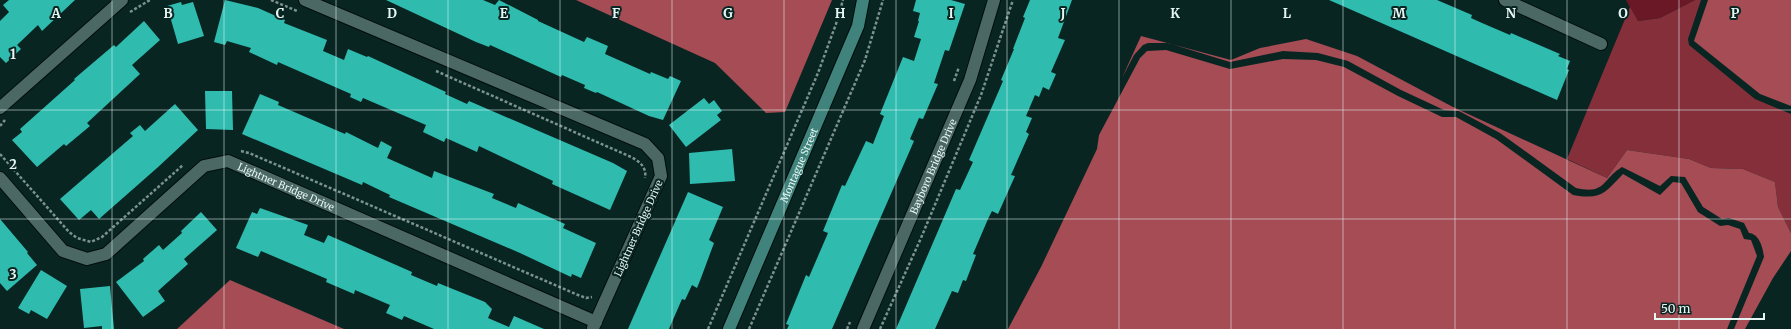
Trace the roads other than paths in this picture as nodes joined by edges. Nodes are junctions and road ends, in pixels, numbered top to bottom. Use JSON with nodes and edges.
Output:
{"nodes":[{"id":1,"x":122,"y":0,"type":"edge"},
{"id":2,"x":305,"y":0,"type":"edge"},
{"id":3,"x":863,"y":0,"type":"edge"},
{"id":4,"x":994,"y":0,"type":"edge"},
{"id":5,"x":1505,"y":0,"type":"edge"},
{"id":6,"x":1601,"y":44,"type":"dead end"},
{"id":7,"x":0,"y":108,"type":"edge"},
{"id":8,"x":0,"y":178,"type":"edge"},
{"id":9,"x":594,"y":325,"type":"edge"},
{"id":10,"x":729,"y":329,"type":"edge"},
{"id":11,"x":863,"y":329,"type":"edge"}],
"edges":[{"from":1,"to":7,"type":"street"},
{"from":2,"to":9,"type":"street","name":"Lightner Bridge Drive"},
{"from":3,"to":10,"type":"street","name":"Montague Street"},
{"from":4,"to":11,"type":"street","name":"Bayboro Bridge Drive"},
{"from":5,"to":6,"type":"street"},
{"from":8,"to":9,"type":"street","name":"Lightner Bridge Drive"}]}
